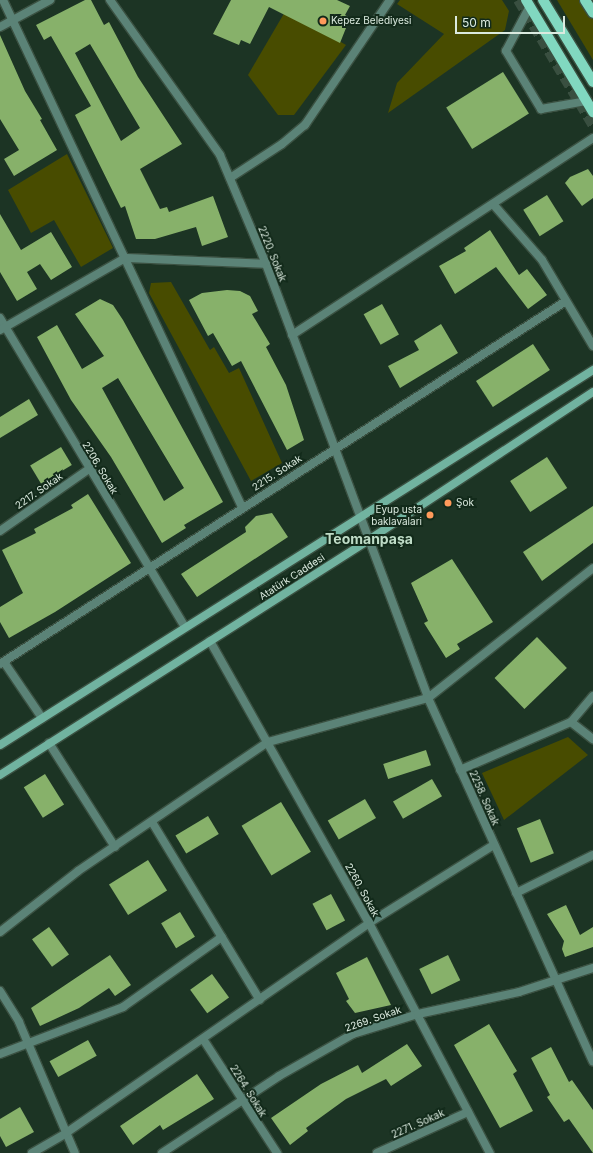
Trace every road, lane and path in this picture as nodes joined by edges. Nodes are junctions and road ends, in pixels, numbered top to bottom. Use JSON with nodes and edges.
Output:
{"nodes":[{"id":1,"x":3,"y":0,"type":"edge"},
{"id":2,"x":50,"y":0,"type":"edge"},
{"id":3,"x":110,"y":0,"type":"edge"},
{"id":4,"x":390,"y":0,"type":"edge"},
{"id":5,"x":543,"y":0,"type":"edge"},
{"id":6,"x":585,"y":0,"type":"edge"},
{"id":7,"x":528,"y":3,"type":"edge"},
{"id":8,"x":593,"y":13,"type":"edge"},
{"id":9,"x":13,"y":21,"type":"junction"},
{"id":10,"x":0,"y":27,"type":"edge"},
{"id":11,"x":593,"y":82,"type":"edge"},
{"id":12,"x":587,"y":101,"type":"junction"},
{"id":13,"x":593,"y":112,"type":"edge"},
{"id":14,"x":593,"y":138,"type":"edge"},
{"id":15,"x":230,"y":178,"type":"junction"},
{"id":16,"x":493,"y":204,"type":"junction"},
{"id":17,"x":125,"y":258,"type":"junction"},
{"id":18,"x":266,"y":264,"type":"junction"},
{"id":19,"x":566,"y":301,"type":"junction"},
{"id":20,"x":0,"y":318,"type":"edge"},
{"id":21,"x":2,"y":328,"type":"edge"},
{"id":22,"x":292,"y":335,"type":"junction"},
{"id":23,"x":593,"y":346,"type":"edge"},
{"id":24,"x":593,"y":370,"type":"edge"},
{"id":25,"x":593,"y":392,"type":"edge"},
{"id":26,"x":335,"y":448,"type":"junction"},
{"id":27,"x":89,"y":469,"type":"junction"},
{"id":28,"x":242,"y":507,"type":"junction"},
{"id":29,"x":362,"y":516,"type":"junction"},
{"id":30,"x":0,"y":531,"type":"edge"},
{"id":31,"x":370,"y":539,"type":"junction"},
{"id":32,"x":148,"y":568,"type":"junction"},
{"id":33,"x":593,"y":568,"type":"edge"},
{"id":34,"x":185,"y":627,"type":"junction"},
{"id":35,"x":210,"y":641,"type":"junction"},
{"id":36,"x":2,"y":663,"type":"edge"},
{"id":37,"x":593,"y":696,"type":"edge"},
{"id":38,"x":428,"y":698,"type":"junction"},
{"id":39,"x":42,"y":718,"type":"junction"},
{"id":40,"x":571,"y":722,"type":"junction"},
{"id":41,"x":593,"y":739,"type":"edge"},
{"id":42,"x":268,"y":742,"type":"junction"},
{"id":43,"x":49,"y":743,"type":"junction"},
{"id":44,"x":0,"y":745,"type":"edge"},
{"id":45,"x":460,"y":770,"type":"junction"},
{"id":46,"x":0,"y":775,"type":"edge"},
{"id":47,"x":152,"y":822,"type":"junction"},
{"id":48,"x":494,"y":845,"type":"junction"},
{"id":49,"x":115,"y":847,"type":"junction"},
{"id":50,"x":593,"y":856,"type":"edge"},
{"id":51,"x":516,"y":893,"type":"junction"},
{"id":52,"x":369,"y":923,"type":"junction"},
{"id":53,"x":0,"y":932,"type":"edge"},
{"id":54,"x":222,"y":937,"type":"junction"},
{"id":55,"x":593,"y":968,"type":"edge"},
{"id":56,"x":555,"y":978,"type":"junction"},
{"id":57,"x":0,"y":991,"type":"edge"},
{"id":58,"x":260,"y":1000,"type":"junction"},
{"id":59,"x":418,"y":1014,"type":"junction"},
{"id":60,"x":203,"y":1039,"type":"junction"},
{"id":61,"x":27,"y":1045,"type":"junction"},
{"id":62,"x":0,"y":1054,"type":"edge"},
{"id":63,"x":593,"y":1060,"type":"edge"},
{"id":64,"x":242,"y":1100,"type":"junction"},
{"id":65,"x":468,"y":1112,"type":"junction"},
{"id":66,"x":66,"y":1133,"type":"junction"},
{"id":67,"x":32,"y":1153,"type":"edge"},
{"id":68,"x":75,"y":1153,"type":"edge"},
{"id":69,"x":162,"y":1153,"type":"edge"},
{"id":70,"x":276,"y":1153,"type":"edge"},
{"id":71,"x":377,"y":1153,"type":"edge"},
{"id":72,"x":490,"y":1153,"type":"edge"}],
"edges":[{"from":1,"to":9,"type":"street"},
{"from":2,"to":9,"type":"street"},
{"from":3,"to":15,"type":"street","name":"2220. Sokak"},
{"from":4,"to":15,"type":"street"},
{"from":5,"to":11,"type":"main road"},
{"from":6,"to":8,"type":"main road"},
{"from":7,"to":12,"type":"main road"},
{"from":7,"to":12,"type":"street"},
{"from":9,"to":10,"type":"street"},
{"from":9,"to":17,"type":"street"},
{"from":12,"to":13,"type":"main road"},
{"from":14,"to":16,"type":"street"},
{"from":15,"to":18,"type":"street","name":"2220. Sokak"},
{"from":16,"to":19,"type":"street"},
{"from":16,"to":22,"type":"street"},
{"from":17,"to":18,"type":"street"},
{"from":17,"to":21,"type":"street"},
{"from":17,"to":28,"type":"street"},
{"from":18,"to":22,"type":"street","name":"2220. Sokak"},
{"from":19,"to":23,"type":"street"},
{"from":19,"to":26,"type":"street","name":"2215. Sokak"},
{"from":20,"to":21,"type":"street","name":"2206. Sokak"},
{"from":21,"to":27,"type":"street","name":"2206. Sokak"},
{"from":22,"to":26,"type":"street","name":"2220. Sokak"},
{"from":24,"to":29,"type":"main road","name":"Atatürk Caddesi"},
{"from":25,"to":31,"type":"main road","name":"Atatürk Caddesi"},
{"from":26,"to":28,"type":"street","name":"2215. Sokak"},
{"from":26,"to":29,"type":"street","name":"2220. Sokak"},
{"from":27,"to":30,"type":"street","name":"2217. Sokak"},
{"from":27,"to":32,"type":"street","name":"2206. Sokak"},
{"from":28,"to":32,"type":"street","name":"2215. Sokak"},
{"from":29,"to":31,"type":"street","name":"2220. Sokak"},
{"from":29,"to":34,"type":"main road","name":"Atatürk Caddesi"},
{"from":31,"to":35,"type":"main road","name":"Atatürk Caddesi"},
{"from":31,"to":38,"type":"street","name":"2258. Sokak"},
{"from":32,"to":34,"type":"street","name":"2206. Sokak"},
{"from":32,"to":36,"type":"street","name":"2215. Sokak"},
{"from":33,"to":38,"type":"street"},
{"from":34,"to":39,"type":"main road","name":"Atatürk Caddesi"},
{"from":35,"to":42,"type":"street","name":"2260. Sokak"},
{"from":35,"to":43,"type":"main road","name":"Atatürk Caddesi"},
{"from":36,"to":39,"type":"street"},
{"from":37,"to":40,"type":"street"},
{"from":38,"to":42,"type":"street"},
{"from":38,"to":45,"type":"street","name":"2258. Sokak"},
{"from":39,"to":44,"type":"main road","name":"Atatürk Caddesi"},
{"from":40,"to":41,"type":"street"},
{"from":40,"to":45,"type":"street"},
{"from":42,"to":47,"type":"street"},
{"from":42,"to":52,"type":"street","name":"2260. Sokak"},
{"from":43,"to":46,"type":"main road","name":"Atatürk Caddesi"},
{"from":43,"to":49,"type":"street"},
{"from":45,"to":48,"type":"street","name":"2258. Sokak"},
{"from":47,"to":49,"type":"street"},
{"from":47,"to":54,"type":"street"},
{"from":48,"to":51,"type":"street","name":"2258. Sokak"},
{"from":48,"to":52,"type":"street"},
{"from":49,"to":53,"type":"street"},
{"from":50,"to":51,"type":"street"},
{"from":51,"to":56,"type":"street","name":"2258. Sokak"},
{"from":52,"to":58,"type":"street"},
{"from":52,"to":59,"type":"street","name":"2260. Sokak"},
{"from":54,"to":58,"type":"street"},
{"from":54,"to":61,"type":"street"},
{"from":55,"to":56,"type":"street","name":"2269. Sokak"},
{"from":56,"to":59,"type":"street","name":"2269. Sokak"},
{"from":56,"to":63,"type":"street","name":"2258. Sokak"},
{"from":57,"to":61,"type":"street"},
{"from":58,"to":60,"type":"street"},
{"from":59,"to":64,"type":"street","name":"2269. Sokak"},
{"from":59,"to":65,"type":"street","name":"2260. Sokak"},
{"from":60,"to":64,"type":"street","name":"2264. Sokak"},
{"from":60,"to":66,"type":"street"},
{"from":61,"to":62,"type":"street"},
{"from":61,"to":66,"type":"street"},
{"from":64,"to":69,"type":"street","name":"2269. Sokak"},
{"from":64,"to":70,"type":"street","name":"2264. Sokak"},
{"from":65,"to":71,"type":"street","name":"2271. Sokak"},
{"from":65,"to":72,"type":"street","name":"2260. Sokak"},
{"from":66,"to":67,"type":"street"},
{"from":66,"to":68,"type":"street"}]}
